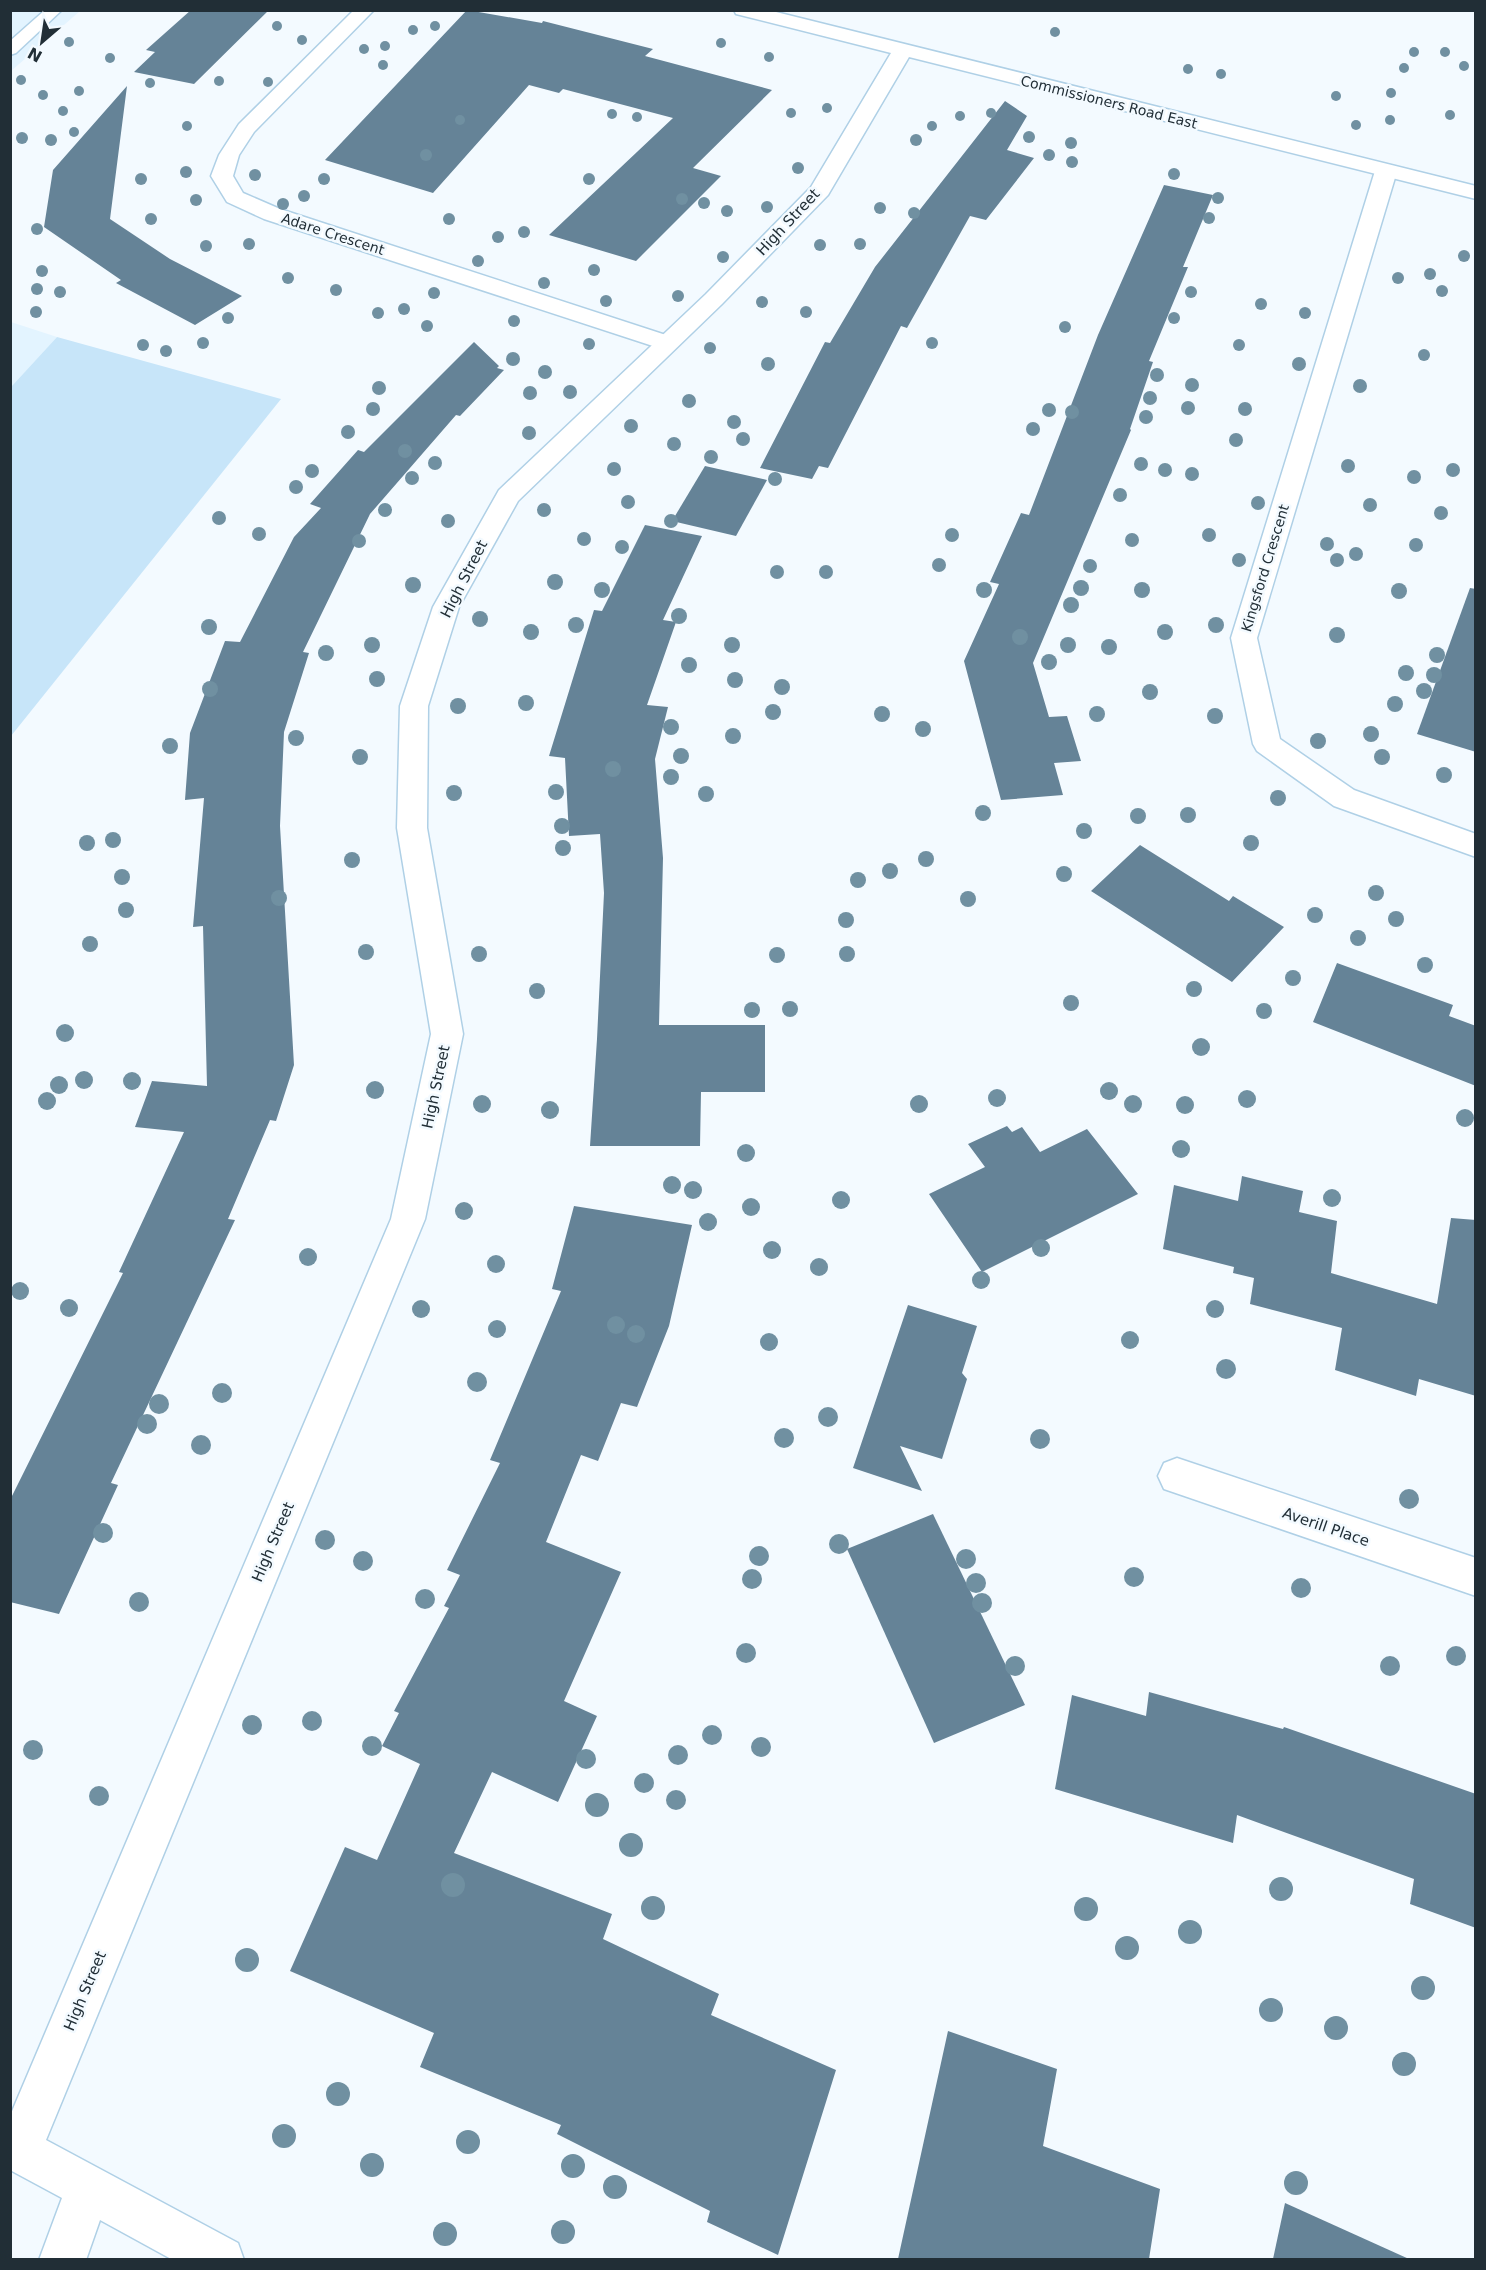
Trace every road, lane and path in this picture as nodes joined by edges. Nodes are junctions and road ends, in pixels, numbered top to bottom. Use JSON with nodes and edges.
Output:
{"nodes":[{"id":1,"x":55,"y":10,"type":"edge"},
{"id":2,"x":365,"y":10,"type":"edge"},
{"id":3,"x":743,"y":10,"type":"edge"},
{"id":4,"x":10,"y":50,"type":"edge"},
{"id":5,"x":903,"y":50,"type":"junction"},
{"id":6,"x":1386,"y":171,"type":"junction"},
{"id":7,"x":1476,"y":193,"type":"edge"},
{"id":8,"x":667,"y":343,"type":"junction"},
{"id":9,"x":1476,"y":846,"type":"edge"},
{"id":10,"x":1177,"y":1476,"type":"dead end"},
{"id":11,"x":1476,"y":1577,"type":"edge"},
{"id":12,"x":15,"y":2148,"type":"edge"},
{"id":13,"x":89,"y":2188,"type":"junction"},
{"id":14,"x":62,"y":2259,"type":"edge"},
{"id":15,"x":221,"y":2259,"type":"edge"}],
"edges":[{"from":1,"to":4,"type":"lane"},
{"from":2,"to":8,"type":"street","name":"Adare Crescent"},
{"from":3,"to":5,"type":"street","name":"Commissioners Road East"},
{"from":5,"to":6,"type":"street","name":"Commissioners Road East"},
{"from":5,"to":8,"type":"street","name":"High Street"},
{"from":6,"to":7,"type":"street","name":"Commissioners Road East"},
{"from":6,"to":9,"type":"street","name":"Kingsford Crescent"},
{"from":8,"to":12,"type":"street","name":"High Street"},
{"from":10,"to":11,"type":"street","name":"Averill Place"},
{"from":12,"to":13,"type":"street"},
{"from":13,"to":14,"type":"street"},
{"from":13,"to":15,"type":"street"}]}
